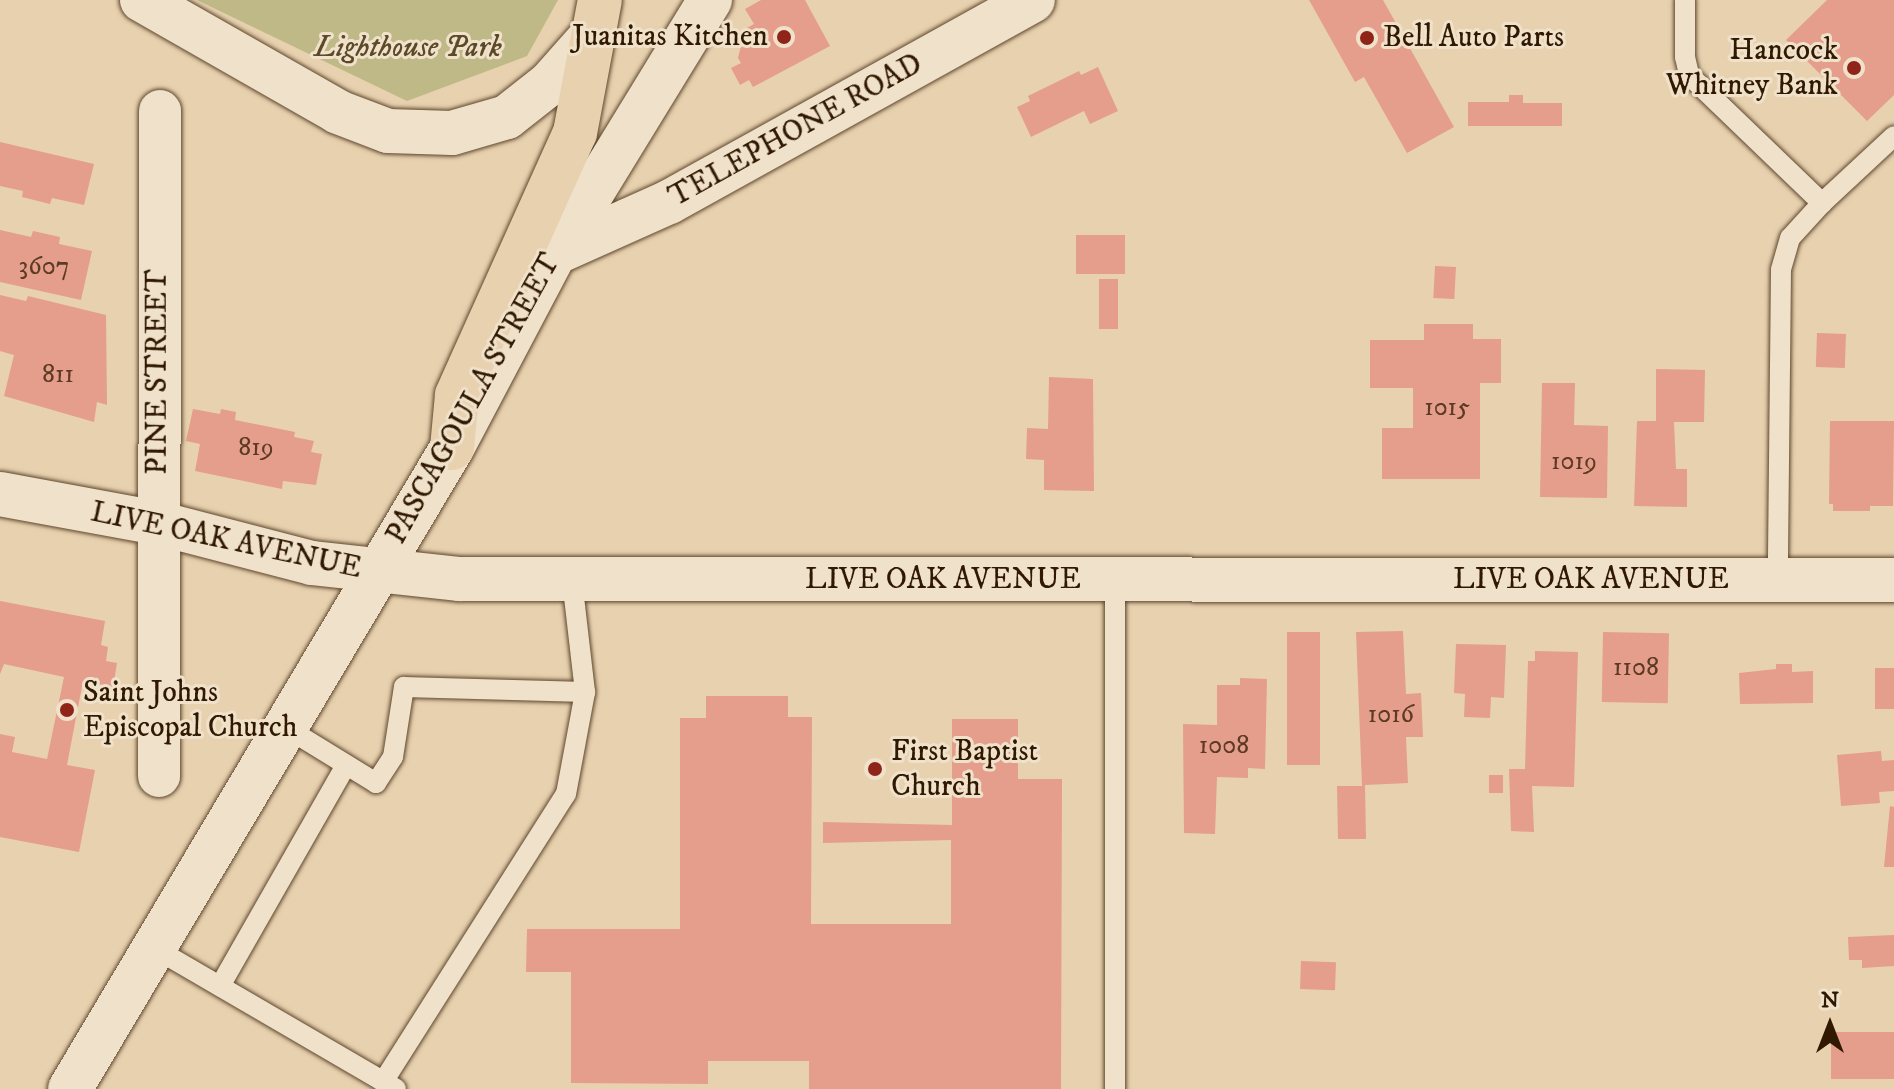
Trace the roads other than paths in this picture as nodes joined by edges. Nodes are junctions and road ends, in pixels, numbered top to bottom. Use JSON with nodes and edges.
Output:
{"nodes":[{"id":1,"x":142,"y":0,"type":"edge"},
{"id":2,"x":710,"y":0,"type":"edge"},
{"id":3,"x":1033,"y":0,"type":"edge"},
{"id":4,"x":1685,"y":0,"type":"edge"},
{"id":5,"x":595,"y":19,"type":"edge"},
{"id":6,"x":160,"y":111,"type":"dead end"},
{"id":7,"x":1894,"y":136,"type":"edge"},
{"id":8,"x":1822,"y":203,"type":"junction"},
{"id":9,"x":555,"y":253,"type":"junction"},
{"id":10,"x":452,"y":448,"type":"junction"},
{"id":11,"x":0,"y":494,"type":"edge"},
{"id":12,"x":158,"y":523,"type":"junction"},
{"id":13,"x":377,"y":573,"type":"junction"},
{"id":14,"x":572,"y":579,"type":"junction"},
{"id":15,"x":1115,"y":580,"type":"junction"},
{"id":16,"x":1778,"y":580,"type":"junction"},
{"id":17,"x":1894,"y":580,"type":"edge"},
{"id":18,"x":585,"y":692,"type":"junction"},
{"id":19,"x":285,"y":727,"type":"junction"},
{"id":20,"x":346,"y":765,"type":"junction"},
{"id":21,"x":159,"y":776,"type":"dead end"},
{"id":22,"x":154,"y":948,"type":"junction"},
{"id":23,"x":220,"y":986,"type":"junction"},
{"id":24,"x":390,"y":1085,"type":"edge"},
{"id":25,"x":70,"y":1089,"type":"edge"},
{"id":26,"x":1115,"y":1089,"type":"edge"}],
"edges":[{"from":1,"to":5,"type":"street"},
{"from":2,"to":9,"type":"street","name":"PASCAGOULA STREET"},
{"from":3,"to":9,"type":"street","name":"TELEPHONE ROAD"},
{"from":4,"to":8,"type":"lane"},
{"from":5,"to":10,"type":"main road"},
{"from":6,"to":12,"type":"street","name":"PINE STREET"},
{"from":7,"to":8,"type":"lane"},
{"from":8,"to":16,"type":"lane"},
{"from":9,"to":10,"type":"street","name":"PASCAGOULA STREET"},
{"from":10,"to":13,"type":"street","name":"PASCAGOULA STREET"},
{"from":11,"to":12,"type":"street","name":"LIVE OAK AVENUE"},
{"from":12,"to":13,"type":"street","name":"LIVE OAK AVENUE"},
{"from":12,"to":21,"type":"street","name":"PINE STREET"},
{"from":13,"to":14,"type":"street","name":"LIVE OAK AVENUE"},
{"from":13,"to":19,"type":"street","name":"PASCAGOULA STREET"},
{"from":14,"to":15,"type":"street","name":"LIVE OAK AVENUE"},
{"from":14,"to":18,"type":"lane"},
{"from":15,"to":16,"type":"street","name":"LIVE OAK AVENUE"},
{"from":15,"to":26,"type":"lane"},
{"from":16,"to":17,"type":"street","name":"LIVE OAK AVENUE"},
{"from":18,"to":20,"type":"lane"},
{"from":18,"to":24,"type":"lane"},
{"from":19,"to":20,"type":"lane"},
{"from":19,"to":22,"type":"street","name":"PASCAGOULA STREET"},
{"from":20,"to":23,"type":"lane"},
{"from":22,"to":23,"type":"lane"},
{"from":22,"to":25,"type":"street","name":"PASCAGOULA STREET"},
{"from":23,"to":24,"type":"lane"}]}
